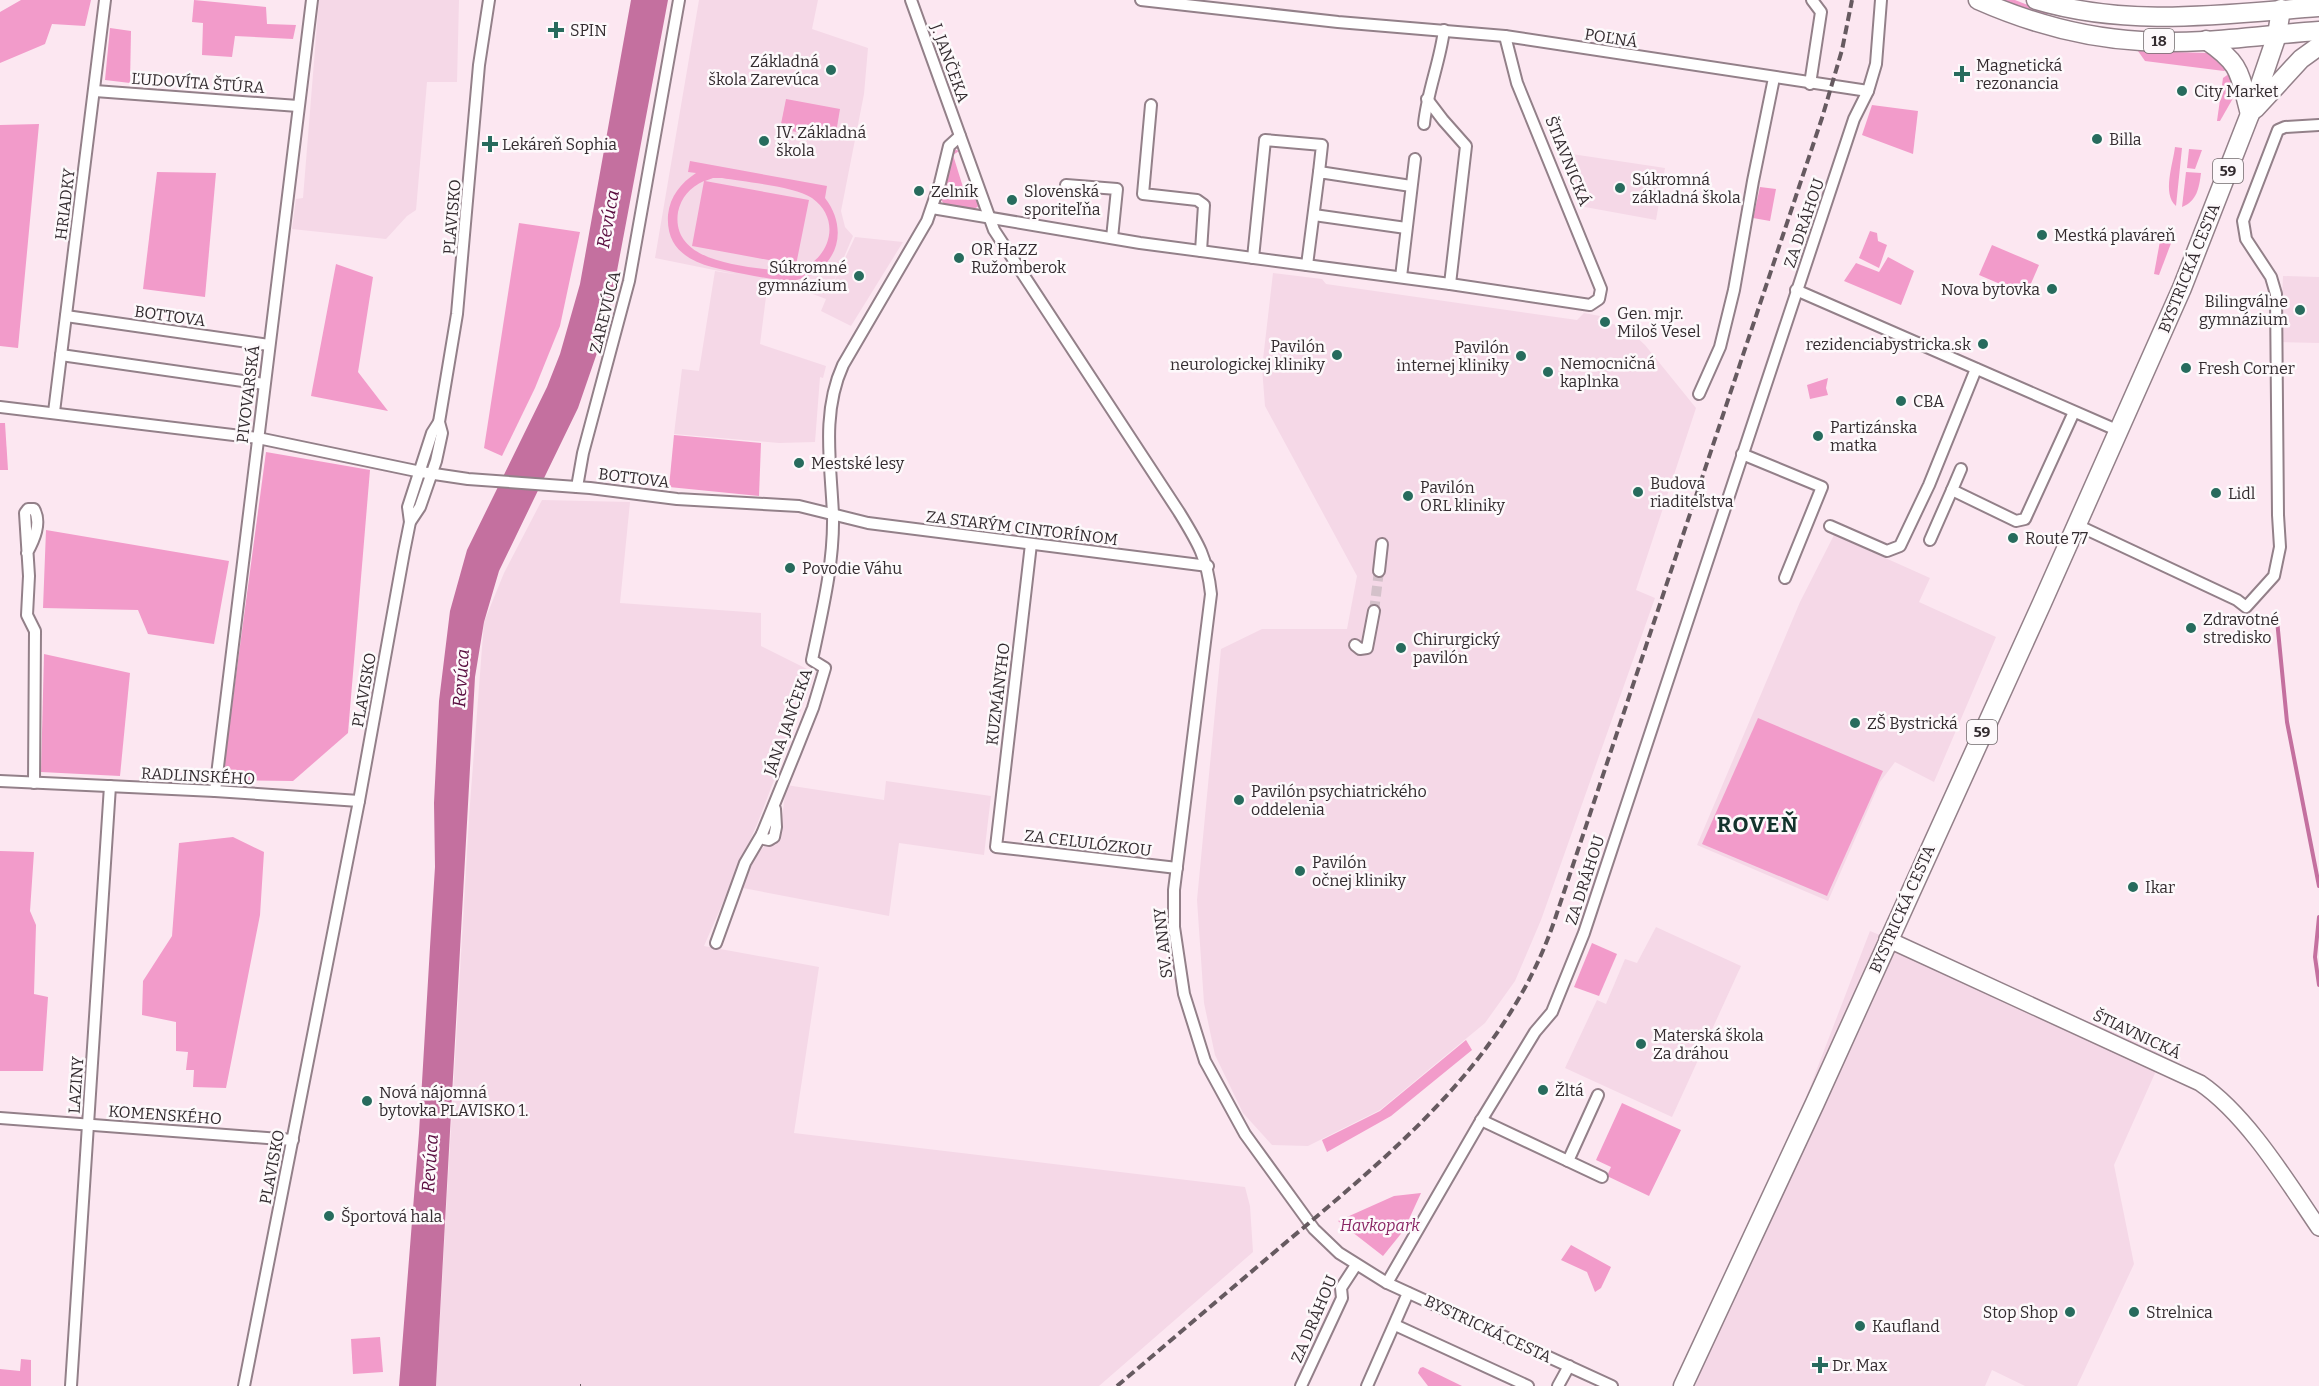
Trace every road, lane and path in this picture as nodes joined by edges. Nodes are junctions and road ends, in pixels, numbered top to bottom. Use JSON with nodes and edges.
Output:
{"nodes":[{"id":1,"x":105,"y":0,"type":"edge"},
{"id":2,"x":312,"y":0,"type":"edge"},
{"id":3,"x":489,"y":0,"type":"edge"},
{"id":4,"x":679,"y":0,"type":"edge"},
{"id":5,"x":911,"y":0,"type":"edge"},
{"id":6,"x":1141,"y":0,"type":"edge"},
{"id":7,"x":1812,"y":0,"type":"edge"},
{"id":8,"x":1881,"y":0,"type":"edge"},
{"id":9,"x":1978,"y":0,"type":"edge"},
{"id":10,"x":2036,"y":0,"type":"edge"},
{"id":11,"x":2282,"y":5,"type":"edge"},
{"id":12,"x":2319,"y":7,"type":"edge"},
{"id":13,"x":1444,"y":30,"type":"junction"},
{"id":14,"x":2319,"y":31,"type":"edge"},
{"id":15,"x":2277,"y":35,"type":"junction"},
{"id":16,"x":1505,"y":36,"type":"junction"},
{"id":17,"x":2206,"y":40,"type":"junction"},
{"id":18,"x":2319,"y":46,"type":"edge"},
{"id":19,"x":1774,"y":78,"type":"junction"},
{"id":20,"x":1810,"y":84,"type":"junction"},
{"id":21,"x":95,"y":91,"type":"junction"},
{"id":22,"x":1868,"y":91,"type":"junction"},
{"id":23,"x":1427,"y":99,"type":"junction"},
{"id":24,"x":1151,"y":105,"type":"dead end"},
{"id":25,"x":298,"y":106,"type":"junction"},
{"id":26,"x":2250,"y":114,"type":"junction"},
{"id":27,"x":1424,"y":124,"type":"dead end"},
{"id":28,"x":2319,"y":125,"type":"edge"},
{"id":29,"x":960,"y":136,"type":"junction"},
{"id":30,"x":1415,"y":159,"type":"dead end"},
{"id":31,"x":1319,"y":172,"type":"junction"},
{"id":32,"x":1066,"y":185,"type":"dead end"},
{"id":33,"x":1411,"y":186,"type":"junction"},
{"id":34,"x":932,"y":208,"type":"junction"},
{"id":35,"x":1314,"y":215,"type":"junction"},
{"id":36,"x":990,"y":218,"type":"junction"},
{"id":37,"x":1406,"y":228,"type":"junction"},
{"id":38,"x":1112,"y":238,"type":"junction"},
{"id":39,"x":1201,"y":250,"type":"junction"},
{"id":40,"x":1253,"y":258,"type":"junction"},
{"id":41,"x":1307,"y":265,"type":"junction"},
{"id":42,"x":1401,"y":277,"type":"junction"},
{"id":43,"x":1450,"y":284,"type":"junction"},
{"id":44,"x":1796,"y":290,"type":"junction"},
{"id":45,"x":66,"y":316,"type":"junction"},
{"id":46,"x":269,"y":345,"type":"junction"},
{"id":47,"x":61,"y":356,"type":"junction"},
{"id":48,"x":1976,"y":369,"type":"junction"},
{"id":49,"x":264,"y":384,"type":"junction"},
{"id":50,"x":1699,"y":394,"type":"dead end"},
{"id":51,"x":0,"y":407,"type":"edge"},
{"id":52,"x":2074,"y":411,"type":"junction"},
{"id":53,"x":54,"y":412,"type":"junction"},
{"id":54,"x":2119,"y":431,"type":"junction"},
{"id":55,"x":258,"y":438,"type":"junction"},
{"id":56,"x":1742,"y":454,"type":"junction"},
{"id":57,"x":1961,"y":469,"type":"dead end"},
{"id":58,"x":427,"y":473,"type":"junction"},
{"id":59,"x":577,"y":487,"type":"junction"},
{"id":60,"x":1952,"y":490,"type":"junction"},
{"id":61,"x":833,"y":514,"type":"junction"},
{"id":62,"x":2077,"y":525,"type":"junction"},
{"id":63,"x":1832,"y":527,"type":"dead end"},
{"id":64,"x":1930,"y":540,"type":"dead end"},
{"id":65,"x":1031,"y":544,"type":"junction"},
{"id":66,"x":1382,"y":544,"type":"dead end"},
{"id":67,"x":27,"y":553,"type":"dead end"},
{"id":68,"x":1208,"y":566,"type":"junction"},
{"id":69,"x":1379,"y":571,"type":"tunnel mouth"},
{"id":70,"x":1785,"y":578,"type":"dead end"},
{"id":71,"x":1374,"y":611,"type":"tunnel mouth"},
{"id":72,"x":1356,"y":645,"type":"dead end"},
{"id":73,"x":0,"y":781,"type":"edge"},
{"id":74,"x":34,"y":783,"type":"junction"},
{"id":75,"x":110,"y":786,"type":"junction"},
{"id":76,"x":215,"y":791,"type":"junction"},
{"id":77,"x":359,"y":801,"type":"junction"},
{"id":78,"x":996,"y":847,"type":"joint"},
{"id":79,"x":1177,"y":868,"type":"junction"},
{"id":80,"x":1887,"y":939,"type":"junction"},
{"id":81,"x":716,"y":943,"type":"dead end"},
{"id":82,"x":1598,"y":1095,"type":"dead end"},
{"id":83,"x":0,"y":1118,"type":"edge"},
{"id":84,"x":1481,"y":1120,"type":"junction"},
{"id":85,"x":89,"y":1125,"type":"junction"},
{"id":86,"x":293,"y":1140,"type":"junction"},
{"id":87,"x":1568,"y":1161,"type":"junction"},
{"id":88,"x":1602,"y":1177,"type":"dead end"},
{"id":89,"x":2319,"y":1228,"type":"edge"},
{"id":90,"x":1356,"y":1265,"type":"junction"},
{"id":91,"x":1387,"y":1283,"type":"junction"},
{"id":92,"x":1408,"y":1293,"type":"junction"},
{"id":93,"x":1395,"y":1325,"type":"junction"},
{"id":94,"x":1569,"y":1366,"type":"junction"},
{"id":95,"x":71,"y":1386,"type":"edge"},
{"id":96,"x":244,"y":1386,"type":"edge"},
{"id":97,"x":1301,"y":1386,"type":"edge"},
{"id":98,"x":1367,"y":1386,"type":"edge"},
{"id":99,"x":1528,"y":1386,"type":"edge"},
{"id":100,"x":1558,"y":1386,"type":"edge"},
{"id":101,"x":1612,"y":1386,"type":"edge"},
{"id":102,"x":1683,"y":1386,"type":"edge"}],
"edges":[{"from":1,"to":21,"type":"street","name":"HRIADKY"},
{"from":2,"to":25,"type":"street","name":"PIVOVARSKÁ"},
{"from":3,"to":58,"type":"street","name":"PLAVISKO"},
{"from":4,"to":59,"type":"street","name":"ZAREVÚCA"},
{"from":5,"to":29,"type":"street","name":"J. JANČEKA"},
{"from":6,"to":13,"type":"street","name":"POĽNÁ"},
{"from":7,"to":20,"type":"street"},
{"from":8,"to":22,"type":"street","name":"ZA DRÁHOU"},
{"from":9,"to":17,"type":"main road","number":"18"},
{"from":10,"to":11,"type":"main road","number":"18"},
{"from":11,"to":12,"type":"main road","number":"18"},
{"from":11,"to":15,"type":"main road","name":"BYSTRICKÁ CESTA"},
{"from":13,"to":16,"type":"street","name":"POĽNÁ"},
{"from":13,"to":23,"type":"street"},
{"from":14,"to":15,"type":"main road","number":"18"},
{"from":15,"to":17,"type":"main road","number":"18"},
{"from":15,"to":26,"type":"main road","name":"BYSTRICKÁ CESTA","number":"59"},
{"from":16,"to":19,"type":"street","name":"POĽNÁ"},
{"from":16,"to":43,"type":"street","name":"ŠTIAVNICKÁ"},
{"from":17,"to":26,"type":"main road"},
{"from":18,"to":26,"type":"main road"},
{"from":19,"to":20,"type":"street","name":"POĽNÁ"},
{"from":19,"to":50,"type":"street"},
{"from":20,"to":22,"type":"street","name":"POĽNÁ"},
{"from":21,"to":25,"type":"street","name":"ĽUDOVÍTA ŠTÚRA"},
{"from":21,"to":45,"type":"street","name":"HRIADKY"},
{"from":22,"to":44,"type":"street","name":"ZA DRÁHOU"},
{"from":23,"to":27,"type":"street"},
{"from":23,"to":43,"type":"street"},
{"from":24,"to":39,"type":"street"},
{"from":25,"to":46,"type":"street","name":"PIVOVARSKÁ"},
{"from":26,"to":54,"type":"main road","name":"BYSTRICKÁ CESTA","number":"59"},
{"from":28,"to":62,"type":"street"},
{"from":29,"to":34,"type":"street"},
{"from":29,"to":36,"type":"street","name":"J. JANČEKA"},
{"from":30,"to":33,"type":"street"},
{"from":31,"to":33,"type":"street"},
{"from":31,"to":35,"type":"street"},
{"from":31,"to":40,"type":"street"},
{"from":32,"to":38,"type":"street"},
{"from":33,"to":37,"type":"street"},
{"from":34,"to":36,"type":"street"},
{"from":34,"to":61,"type":"street"},
{"from":35,"to":37,"type":"street"},
{"from":35,"to":41,"type":"street"},
{"from":36,"to":38,"type":"street"},
{"from":36,"to":68,"type":"street","name":"J. JANČEKA"},
{"from":37,"to":42,"type":"street"},
{"from":38,"to":39,"type":"street"},
{"from":39,"to":40,"type":"street"},
{"from":40,"to":41,"type":"street"},
{"from":41,"to":42,"type":"street"},
{"from":42,"to":43,"type":"street"},
{"from":44,"to":48,"type":"street"},
{"from":44,"to":56,"type":"street","name":"ZA DRÁHOU"},
{"from":45,"to":46,"type":"street","name":"BOTTOVA"},
{"from":45,"to":47,"type":"street","name":"HRIADKY"},
{"from":46,"to":49,"type":"street","name":"PIVOVARSKÁ"},
{"from":47,"to":49,"type":"street"},
{"from":47,"to":53,"type":"street","name":"HRIADKY"},
{"from":48,"to":52,"type":"street"},
{"from":48,"to":63,"type":"street"},
{"from":49,"to":55,"type":"street","name":"PIVOVARSKÁ"},
{"from":51,"to":53,"type":"street","name":"BOTTOVA"},
{"from":52,"to":54,"type":"street"},
{"from":52,"to":60,"type":"street"},
{"from":53,"to":55,"type":"street","name":"BOTTOVA"},
{"from":54,"to":62,"type":"main road","name":"BYSTRICKÁ CESTA","number":"59"},
{"from":55,"to":58,"type":"street","name":"BOTTOVA"},
{"from":55,"to":76,"type":"street","name":"PIVOVARSKÁ"},
{"from":56,"to":70,"type":"street"},
{"from":56,"to":84,"type":"street","name":"ZA DRÁHOU"},
{"from":57,"to":60,"type":"street"},
{"from":58,"to":59,"type":"street","name":"BOTTOVA"},
{"from":58,"to":77,"type":"street","name":"PLAVISKO"},
{"from":59,"to":61,"type":"street","name":"BOTTOVA"},
{"from":60,"to":64,"type":"street"},
{"from":61,"to":65,"type":"street","name":"ZA STARÝM CINTORÍNOM"},
{"from":61,"to":81,"type":"street","name":"JÁNA JANČEKA"},
{"from":62,"to":80,"type":"main road","name":"BYSTRICKÁ CESTA","number":"59"},
{"from":65,"to":68,"type":"street","name":"ZA STARÝM CINTORÍNOM"},
{"from":65,"to":78,"type":"street","name":"KUZMÁNYHO"},
{"from":66,"to":69,"type":"street"},
{"from":67,"to":74,"type":"street"},
{"from":68,"to":79,"type":"street","name":"SV. ANNY"},
{"from":71,"to":72,"type":"street"},
{"from":73,"to":74,"type":"street","name":"RADLINSKÉHO"},
{"from":74,"to":75,"type":"street","name":"RADLINSKÉHO"},
{"from":75,"to":76,"type":"street","name":"RADLINSKÉHO"},
{"from":75,"to":85,"type":"street","name":"LAZINY"},
{"from":76,"to":77,"type":"street","name":"RADLINSKÉHO"},
{"from":77,"to":86,"type":"street","name":"PLAVISKO"},
{"from":78,"to":79,"type":"street","name":"ZA CELULÓZKOU"},
{"from":79,"to":90,"type":"street","name":"SV. ANNY"},
{"from":80,"to":89,"type":"street","name":"ŠTIAVNICKÁ"},
{"from":80,"to":102,"type":"main road","name":"BYSTRICKÁ CESTA","number":"59"},
{"from":82,"to":87,"type":"street"},
{"from":83,"to":85,"type":"street","name":"KOMENSKÉHO"},
{"from":84,"to":87,"type":"street"},
{"from":84,"to":91,"type":"street","name":"ZA DRÁHOU"},
{"from":85,"to":86,"type":"street","name":"KOMENSKÉHO"},
{"from":85,"to":95,"type":"street","name":"LAZINY"},
{"from":86,"to":96,"type":"street","name":"PLAVISKO"},
{"from":87,"to":88,"type":"street"},
{"from":90,"to":91,"type":"street","name":"BYSTRICKÁ CESTA"},
{"from":90,"to":97,"type":"street","name":"ZA DRÁHOU"},
{"from":91,"to":92,"type":"street","name":"BYSTRICKÁ CESTA"},
{"from":92,"to":93,"type":"street","name":"BYSTRICKÁ CESTA"},
{"from":92,"to":94,"type":"street","name":"BYSTRICKÁ CESTA"},
{"from":93,"to":98,"type":"street","name":"BYSTRICKÁ CESTA"},
{"from":93,"to":99,"type":"street"},
{"from":94,"to":100,"type":"street","name":"BYSTRICKÁ CESTA"},
{"from":94,"to":101,"type":"street","name":"BYSTRICKÁ CESTA"}]}
